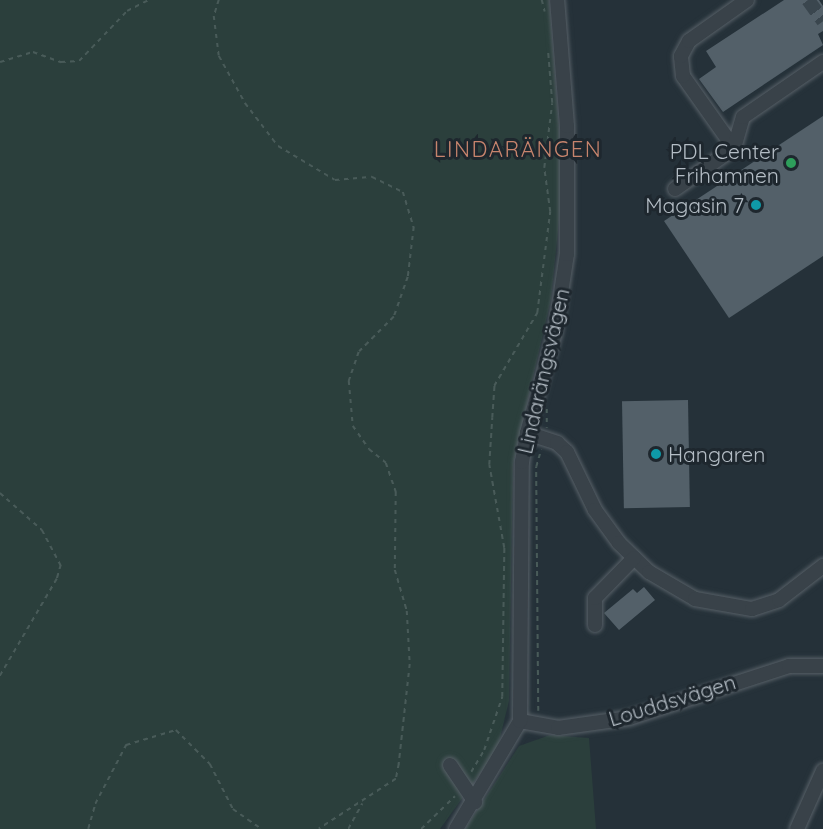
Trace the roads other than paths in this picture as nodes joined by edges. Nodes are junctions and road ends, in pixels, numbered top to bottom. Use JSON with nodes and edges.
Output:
{"nodes":[{"id":1,"x":557,"y":0,"type":"edge"},
{"id":2,"x":747,"y":0,"type":"edge"},
{"id":3,"x":823,"y":62,"type":"edge"},
{"id":4,"x":734,"y":148,"type":"junction"},
{"id":5,"x":675,"y":189,"type":"dead end"},
{"id":6,"x":527,"y":433,"type":"junction"},
{"id":7,"x":634,"y":558,"type":"junction"},
{"id":8,"x":823,"y":566,"type":"edge"},
{"id":9,"x":596,"y":624,"type":"dead end"},
{"id":10,"x":823,"y":666,"type":"edge"},
{"id":11,"x":524,"y":723,"type":"junction"},
{"id":12,"x":450,"y":765,"type":"dead end"},
{"id":13,"x":823,"y":771,"type":"edge"},
{"id":14,"x":475,"y":802,"type":"junction"},
{"id":15,"x":456,"y":829,"type":"edge"},
{"id":16,"x":797,"y":829,"type":"edge"}],
"edges":[{"from":1,"to":6,"type":"street","name":"Lindarängsvägen"},
{"from":2,"to":4,"type":"street"},
{"from":3,"to":4,"type":"street"},
{"from":4,"to":5,"type":"street"},
{"from":6,"to":7,"type":"street"},
{"from":6,"to":11,"type":"street","name":"Lindarängsvägen"},
{"from":7,"to":8,"type":"street"},
{"from":7,"to":9,"type":"street"},
{"from":10,"to":11,"type":"street","name":"Louddsvägen"},
{"from":11,"to":14,"type":"street","name":"Lindarängsvägen"},
{"from":12,"to":14,"type":"street"},
{"from":13,"to":16,"type":"street"},
{"from":14,"to":15,"type":"street","name":"Lindarängsvägen"}]}
